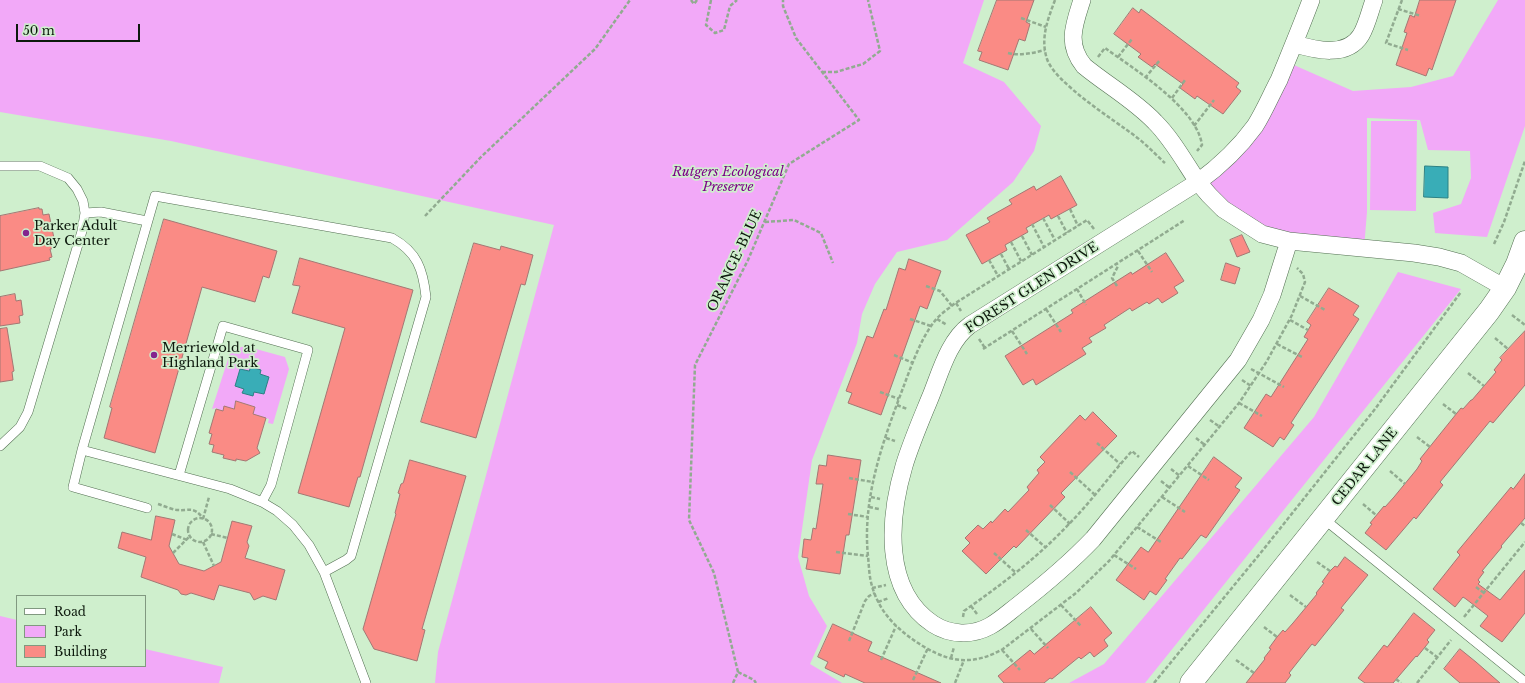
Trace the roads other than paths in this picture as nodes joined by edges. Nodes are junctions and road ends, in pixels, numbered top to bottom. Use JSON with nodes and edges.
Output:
{"nodes":[{"id":1,"x":1082,"y":0,"type":"edge"},
{"id":2,"x":1310,"y":0,"type":"edge"},
{"id":3,"x":1374,"y":0,"type":"edge"},
{"id":4,"x":1295,"y":44,"type":"junction"},
{"id":5,"x":0,"y":166,"type":"edge"},
{"id":6,"x":1198,"y":182,"type":"junction"},
{"id":7,"x":85,"y":213,"type":"junction"},
{"id":8,"x":147,"y":221,"type":"junction"},
{"id":9,"x":1289,"y":241,"type":"junction"},
{"id":10,"x":1525,"y":242,"type":"edge"},
{"id":11,"x":1506,"y":288,"type":"junction"},
{"id":12,"x":0,"y":446,"type":"edge"},
{"id":13,"x":82,"y":450,"type":"junction"},
{"id":14,"x":179,"y":475,"type":"junction"},
{"id":15,"x":262,"y":502,"type":"junction"},
{"id":16,"x":146,"y":508,"type":"dead end"},
{"id":17,"x":1324,"y":518,"type":"junction"},
{"id":18,"x":324,"y":572,"type":"junction"},
{"id":19,"x":1525,"y":682,"type":"edge"},
{"id":20,"x":366,"y":683,"type":"edge"},
{"id":21,"x":1191,"y":683,"type":"edge"}],
"edges":[{"from":1,"to":6,"type":"street"},
{"from":2,"to":4,"type":"street","name":"FOREST GLEN DRIVE"},
{"from":3,"to":4,"type":"street"},
{"from":4,"to":6,"type":"street","name":"FOREST GLEN DRIVE"},
{"from":5,"to":7,"type":"lane"},
{"from":6,"to":9,"type":"street"},
{"from":6,"to":9,"type":"street","name":"FOREST GLEN DRIVE"},
{"from":7,"to":8,"type":"lane"},
{"from":7,"to":12,"type":"lane"},
{"from":8,"to":13,"type":"lane"},
{"from":8,"to":18,"type":"lane"},
{"from":9,"to":11,"type":"street"},
{"from":10,"to":11,"type":"street","name":"CEDAR LANE"},
{"from":11,"to":17,"type":"street","name":"CEDAR LANE"},
{"from":13,"to":14,"type":"lane"},
{"from":13,"to":16,"type":"lane"},
{"from":14,"to":15,"type":"lane"},
{"from":14,"to":15,"type":"lane"},
{"from":15,"to":18,"type":"lane"},
{"from":17,"to":19,"type":"lane"},
{"from":17,"to":21,"type":"street","name":"CEDAR LANE"},
{"from":18,"to":20,"type":"lane"}]}
